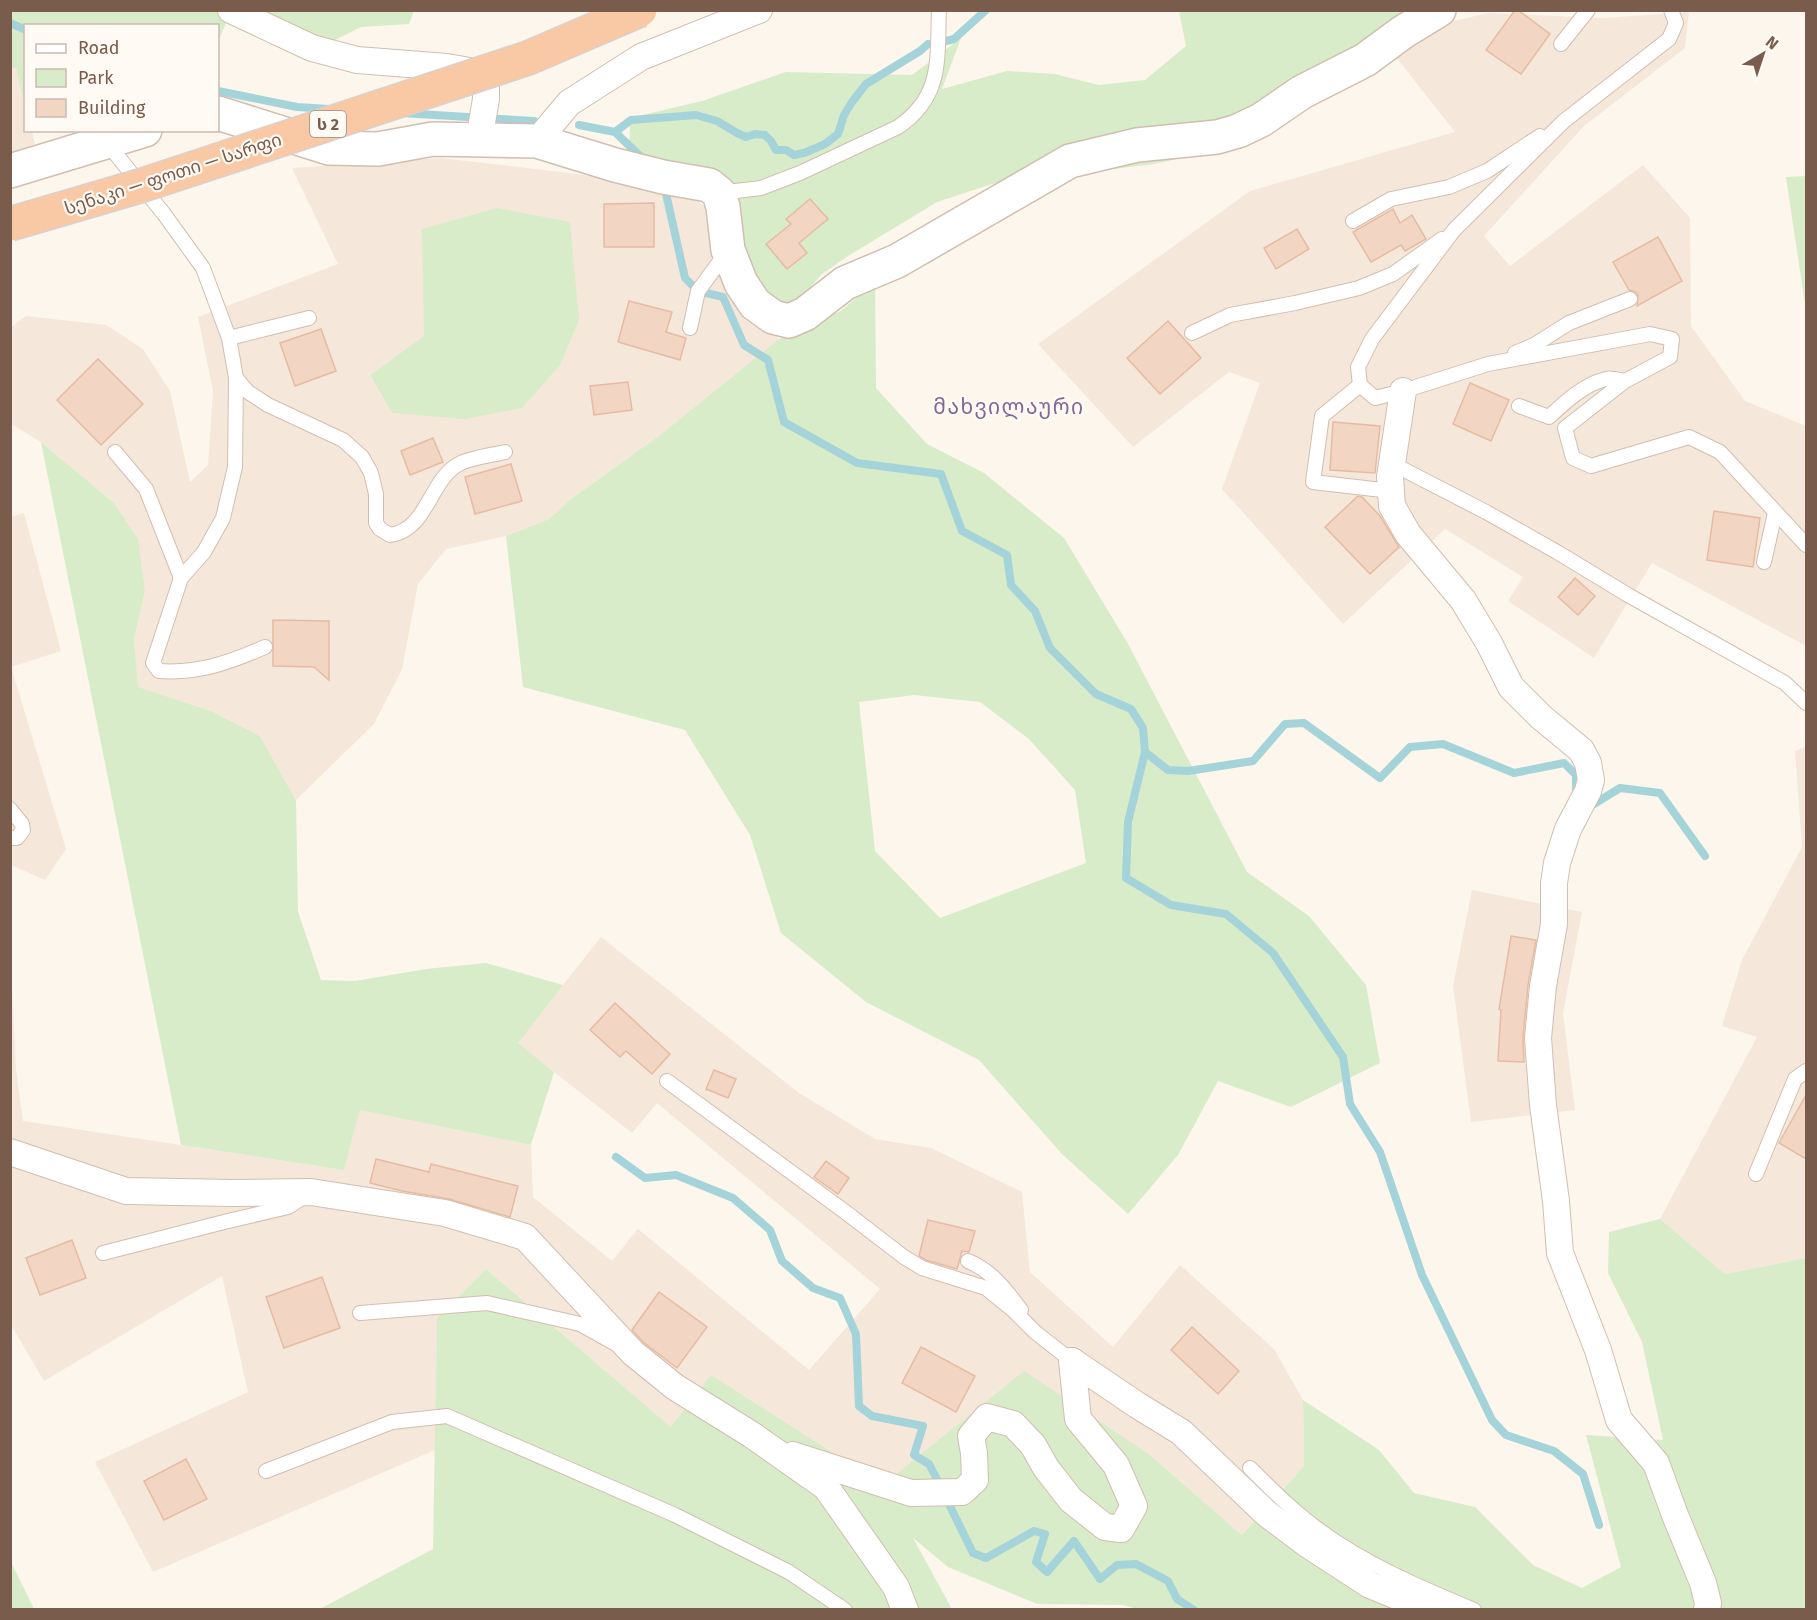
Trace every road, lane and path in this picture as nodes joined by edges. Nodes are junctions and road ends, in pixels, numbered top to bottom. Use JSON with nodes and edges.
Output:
{"nodes":[{"id":1,"x":231,"y":10,"type":"edge"},
{"id":2,"x":640,"y":10,"type":"edge"},
{"id":3,"x":759,"y":10,"type":"edge"},
{"id":4,"x":939,"y":10,"type":"edge"},
{"id":5,"x":1439,"y":10,"type":"edge"},
{"id":6,"x":1587,"y":10,"type":"edge"},
{"id":7,"x":1671,"y":10,"type":"edge"},
{"id":8,"x":1561,"y":44,"type":"dead end"},
{"id":9,"x":219,"y":113,"type":"edge"},
{"id":10,"x":1564,"y":121,"type":"junction"},
{"id":11,"x":138,"y":132,"type":"edge"},
{"id":12,"x":481,"y":132,"type":"junction"},
{"id":13,"x":537,"y":141,"type":"junction"},
{"id":14,"x":106,"y":142,"type":"junction"},
{"id":15,"x":10,"y":171,"type":"edge"},
{"id":16,"x":719,"y":194,"type":"junction"},
{"id":17,"x":1353,"y":221,"type":"dead end"},
{"id":18,"x":10,"y":224,"type":"edge"},
{"id":19,"x":1454,"y":230,"type":"junction"},
{"id":20,"x":728,"y":250,"type":"junction"},
{"id":21,"x":1630,"y":299,"type":"dead end"},
{"id":22,"x":309,"y":318,"type":"dead end"},
{"id":23,"x":690,"y":328,"type":"dead end"},
{"id":24,"x":1192,"y":333,"type":"dead end"},
{"id":25,"x":229,"y":338,"type":"junction"},
{"id":26,"x":1488,"y":364,"type":"junction"},
{"id":27,"x":236,"y":378,"type":"junction"},
{"id":28,"x":1625,"y":381,"type":"junction"},
{"id":29,"x":1360,"y":385,"type":"junction"},
{"id":30,"x":1403,"y":391,"type":"junction"},
{"id":31,"x":1519,"y":406,"type":"dead end"},
{"id":32,"x":116,"y":452,"type":"dead end"},
{"id":33,"x":505,"y":452,"type":"dead end"},
{"id":34,"x":1391,"y":463,"type":"junction"},
{"id":35,"x":1391,"y":491,"type":"junction"},
{"id":36,"x":1775,"y":513,"type":"junction"},
{"id":37,"x":1806,"y":545,"type":"edge"},
{"id":38,"x":1764,"y":562,"type":"dead end"},
{"id":39,"x":181,"y":578,"type":"junction"},
{"id":40,"x":265,"y":647,"type":"dead end"},
{"id":41,"x":1806,"y":703,"type":"edge"},
{"id":42,"x":10,"y":809,"type":"edge"},
{"id":43,"x":10,"y":838,"type":"edge"},
{"id":44,"x":1806,"y":1071,"type":"edge"},
{"id":45,"x":667,"y":1081,"type":"dead end"},
{"id":46,"x":10,"y":1152,"type":"edge"},
{"id":47,"x":1756,"y":1174,"type":"dead end"},
{"id":48,"x":311,"y":1192,"type":"junction"},
{"id":49,"x":103,"y":1253,"type":"dead end"},
{"id":50,"x":968,"y":1261,"type":"dead end"},
{"id":51,"x":360,"y":1313,"type":"dead end"},
{"id":52,"x":1035,"y":1332,"type":"junction"},
{"id":53,"x":633,"y":1353,"type":"junction"},
{"id":54,"x":1072,"y":1361,"type":"junction"},
{"id":55,"x":770,"y":1448,"type":"junction"},
{"id":56,"x":1250,"y":1468,"type":"dead end"},
{"id":57,"x":266,"y":1471,"type":"dead end"},
{"id":58,"x":845,"y":1610,"type":"edge"},
{"id":59,"x":905,"y":1610,"type":"edge"},
{"id":60,"x":1449,"y":1610,"type":"edge"},
{"id":61,"x":1474,"y":1610,"type":"edge"},
{"id":62,"x":1707,"y":1610,"type":"edge"}],
"edges":[{"from":1,"to":12,"type":"street"},
{"from":2,"to":18,"type":"highway","name":"სენაკი — ფოთი — სარფი","number":"ს 2","bridge":true},
{"from":3,"to":13,"type":"street"},
{"from":4,"to":16,"type":"lane"},
{"from":5,"to":20,"type":"street"},
{"from":6,"to":8,"type":"lane"},
{"from":7,"to":10,"type":"lane"},
{"from":9,"to":12,"type":"street"},
{"from":10,"to":17,"type":"lane"},
{"from":10,"to":19,"type":"lane"},
{"from":11,"to":14,"type":"street"},
{"from":12,"to":13,"type":"street"},
{"from":13,"to":16,"type":"street"},
{"from":14,"to":15,"type":"street"},
{"from":14,"to":25,"type":"lane"},
{"from":16,"to":20,"type":"street"},
{"from":19,"to":24,"type":"lane"},
{"from":19,"to":29,"type":"lane"},
{"from":20,"to":23,"type":"lane"},
{"from":21,"to":26,"type":"lane"},
{"from":22,"to":25,"type":"lane"},
{"from":25,"to":27,"type":"lane"},
{"from":26,"to":28,"type":"lane"},
{"from":26,"to":30,"type":"lane"},
{"from":27,"to":33,"type":"lane"},
{"from":27,"to":39,"type":"lane"},
{"from":28,"to":31,"type":"lane"},
{"from":28,"to":36,"type":"lane"},
{"from":29,"to":30,"type":"lane"},
{"from":29,"to":35,"type":"lane"},
{"from":30,"to":34,"type":"street"},
{"from":32,"to":39,"type":"lane"},
{"from":34,"to":35,"type":"street"},
{"from":34,"to":41,"type":"lane"},
{"from":35,"to":62,"type":"street"},
{"from":36,"to":37,"type":"lane"},
{"from":36,"to":38,"type":"lane"},
{"from":39,"to":40,"type":"lane"},
{"from":42,"to":43,"type":"lane"},
{"from":44,"to":47,"type":"lane"},
{"from":45,"to":52,"type":"lane"},
{"from":46,"to":48,"type":"street"},
{"from":48,"to":49,"type":"lane"},
{"from":48,"to":53,"type":"street"},
{"from":50,"to":52,"type":"lane"},
{"from":51,"to":53,"type":"lane"},
{"from":52,"to":54,"type":"lane"},
{"from":53,"to":55,"type":"street"},
{"from":54,"to":55,"type":"street"},
{"from":54,"to":60,"type":"street"},
{"from":55,"to":59,"type":"street"},
{"from":56,"to":61,"type":"lane"},
{"from":57,"to":58,"type":"lane"}]}
